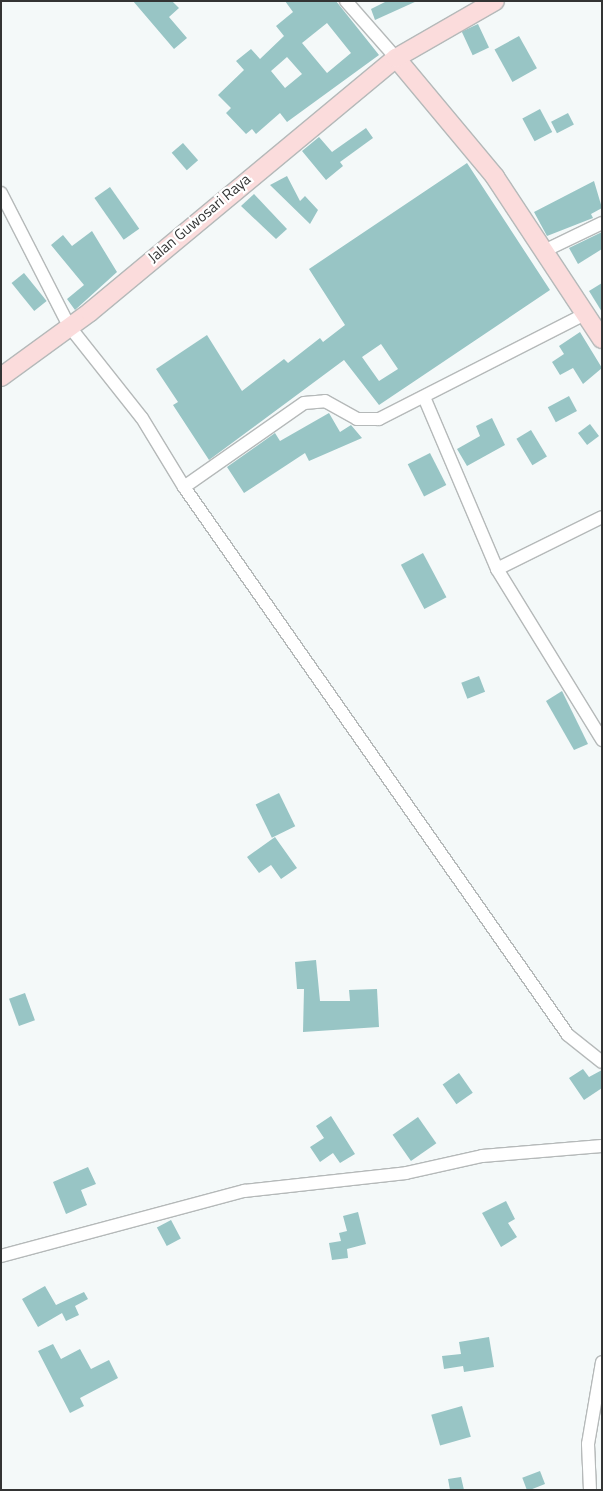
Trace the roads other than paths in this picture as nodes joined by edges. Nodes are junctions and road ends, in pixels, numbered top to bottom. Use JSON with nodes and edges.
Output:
{"nodes":[{"id":1,"x":346,"y":1,"type":"edge"},
{"id":2,"x":495,"y":1,"type":"edge"},
{"id":3,"x":396,"y":58,"type":"junction"},
{"id":4,"x":1,"y":193,"type":"edge"},
{"id":5,"x":602,"y":223,"type":"edge"},
{"id":6,"x":546,"y":250,"type":"junction"},
{"id":7,"x":587,"y":313,"type":"junction"},
{"id":8,"x":70,"y":326,"type":"junction"},
{"id":9,"x":602,"y":339,"type":"edge"},
{"id":10,"x":1,"y":377,"type":"edge"},
{"id":11,"x":424,"y":397,"type":"junction"},
{"id":12,"x":184,"y":487,"type":"junction"},
{"id":13,"x":602,"y":517,"type":"edge"},
{"id":14,"x":496,"y":569,"type":"junction"},
{"id":15,"x":602,"y":740,"type":"edge"},
{"id":16,"x":602,"y":1062,"type":"edge"},
{"id":17,"x":602,"y":1146,"type":"edge"},
{"id":18,"x":1,"y":1256,"type":"edge"},
{"id":19,"x":602,"y":1362,"type":"edge"},
{"id":20,"x":590,"y":1490,"type":"edge"}],
"edges":[{"from":1,"to":3,"type":"street"},
{"from":2,"to":3,"type":"street","name":"Jalan Guwosari Raya"},
{"from":3,"to":6,"type":"street"},
{"from":3,"to":8,"type":"street","name":"Jalan Guwosari Raya"},
{"from":4,"to":8,"type":"street"},
{"from":5,"to":6,"type":"street"},
{"from":6,"to":7,"type":"street"},
{"from":7,"to":9,"type":"street"},
{"from":7,"to":11,"type":"street"},
{"from":8,"to":10,"type":"street","name":"Jalan Guwosari Raya"},
{"from":8,"to":12,"type":"street"},
{"from":11,"to":12,"type":"street"},
{"from":11,"to":14,"type":"street"},
{"from":12,"to":16,"type":"street"},
{"from":13,"to":14,"type":"street"},
{"from":14,"to":15,"type":"street"},
{"from":17,"to":18,"type":"street"},
{"from":19,"to":20,"type":"street"}]}
